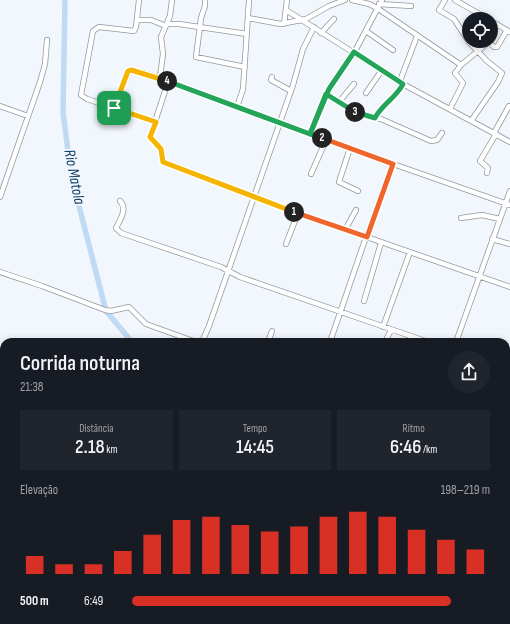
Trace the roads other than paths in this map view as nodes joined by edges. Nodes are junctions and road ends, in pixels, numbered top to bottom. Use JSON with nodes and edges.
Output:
{"nodes":[{"id":1,"x":139,"y":0,"type":"edge"},
{"id":2,"x":172,"y":0,"type":"edge"},
{"id":3,"x":205,"y":0,"type":"edge"},
{"id":4,"x":249,"y":0,"type":"edge"},
{"id":5,"x":287,"y":0,"type":"edge"},
{"id":6,"x":343,"y":0,"type":"edge"},
{"id":7,"x":352,"y":0,"type":"edge"},
{"id":8,"x":445,"y":0,"type":"edge"},
{"id":9,"x":455,"y":0,"type":"edge"},
{"id":10,"x":379,"y":4,"type":"edge"},
{"id":11,"x":411,"y":6,"type":"dead end"},
{"id":12,"x":286,"y":10,"type":"junction"},
{"id":13,"x":476,"y":12,"type":"edge"},
{"id":14,"x":170,"y":16,"type":"junction"},
{"id":15,"x":302,"y":19,"type":"junction"},
{"id":16,"x":334,"y":19,"type":"dead end"},
{"id":17,"x":137,"y":20,"type":"junction"},
{"id":18,"x":249,"y":20,"type":"junction"},
{"id":19,"x":143,"y":21,"type":"junction"},
{"id":20,"x":308,"y":21,"type":"junction"},
{"id":21,"x":180,"y":24,"type":"junction"},
{"id":22,"x":284,"y":24,"type":"junction"},
{"id":23,"x":167,"y":25,"type":"junction"},
{"id":24,"x":498,"y":25,"type":"edge"},
{"id":25,"x":136,"y":27,"type":"junction"},
{"id":26,"x":199,"y":27,"type":"junction"},
{"id":27,"x":314,"y":27,"type":"junction"},
{"id":28,"x":502,"y":27,"type":"junction"},
{"id":29,"x":498,"y":29,"type":"edge"},
{"id":30,"x":366,"y":31,"type":"junction"},
{"id":31,"x":509,"y":31,"type":"edge"},
{"id":32,"x":321,"y":33,"type":"junction"},
{"id":33,"x":247,"y":34,"type":"junction"},
{"id":34,"x":417,"y":36,"type":"junction"},
{"id":35,"x":47,"y":40,"type":"dead end"},
{"id":36,"x":498,"y":46,"type":"edge"},
{"id":37,"x":480,"y":48,"type":"edge"},
{"id":38,"x":394,"y":50,"type":"dead end"},
{"id":39,"x":477,"y":50,"type":"junction"},
{"id":40,"x":354,"y":52,"type":"junction"},
{"id":41,"x":461,"y":65,"type":"junction"},
{"id":42,"x":245,"y":66,"type":"junction"},
{"id":43,"x":382,"y":70,"type":"junction"},
{"id":44,"x":272,"y":77,"type":"dead end"},
{"id":45,"x":161,"y":78,"type":"junction"},
{"id":46,"x":168,"y":82,"type":"junction"},
{"id":47,"x":402,"y":83,"type":"junction"},
{"id":48,"x":354,"y":84,"type":"dead end"},
{"id":49,"x":291,"y":91,"type":"junction"},
{"id":50,"x":366,"y":93,"type":"dead end"},
{"id":51,"x":326,"y":94,"type":"junction"},
{"id":52,"x":339,"y":102,"type":"junction"},
{"id":53,"x":0,"y":106,"type":"edge"},
{"id":54,"x":509,"y":106,"type":"dead end"},
{"id":55,"x":239,"y":107,"type":"junction"},
{"id":56,"x":114,"y":108,"type":"junction"},
{"id":57,"x":450,"y":110,"type":"junction"},
{"id":58,"x":28,"y":116,"type":"junction"},
{"id":59,"x":375,"y":118,"type":"junction"},
{"id":60,"x":471,"y":121,"type":"junction"},
{"id":61,"x":156,"y":122,"type":"junction"},
{"id":62,"x":280,"y":122,"type":"junction"},
{"id":63,"x":442,"y":133,"type":"dead end"},
{"id":64,"x":495,"y":133,"type":"junction"},
{"id":65,"x":310,"y":134,"type":"junction"},
{"id":66,"x":326,"y":140,"type":"junction"},
{"id":67,"x":510,"y":142,"type":"edge"},
{"id":68,"x":350,"y":148,"type":"junction"},
{"id":69,"x":393,"y":164,"type":"junction"},
{"id":70,"x":311,"y":174,"type":"dead end"},
{"id":71,"x":487,"y":174,"type":"dead end"},
{"id":72,"x":1,"y":189,"type":"edge"},
{"id":73,"x":358,"y":191,"type":"dead end"},
{"id":74,"x":510,"y":191,"type":"edge"},
{"id":75,"x":254,"y":196,"type":"junction"},
{"id":76,"x":0,"y":197,"type":"edge"},
{"id":77,"x":120,"y":202,"type":"dead end"},
{"id":78,"x":508,"y":204,"type":"edge"},
{"id":79,"x":356,"y":210,"type":"dead end"},
{"id":80,"x":298,"y":213,"type":"junction"},
{"id":81,"x":461,"y":218,"type":"dead end"},
{"id":82,"x":500,"y":219,"type":"junction"},
{"id":83,"x":345,"y":230,"type":"junction"},
{"id":84,"x":367,"y":237,"type":"junction"},
{"id":85,"x":492,"y":239,"type":"junction"},
{"id":86,"x":381,"y":242,"type":"junction"},
{"id":87,"x":286,"y":244,"type":"dead end"},
{"id":88,"x":510,"y":244,"type":"edge"},
{"id":89,"x":410,"y":252,"type":"junction"},
{"id":90,"x":227,"y":271,"type":"junction"},
{"id":91,"x":0,"y":272,"type":"edge"},
{"id":92,"x":479,"y":276,"type":"junction"},
{"id":93,"x":510,"y":287,"type":"edge"},
{"id":94,"x":364,"y":301,"type":"dead end"},
{"id":95,"x":341,"y":311,"type":"junction"},
{"id":96,"x":384,"y":328,"type":"junction"},
{"id":97,"x":391,"y":330,"type":"junction"},
{"id":98,"x":272,"y":331,"type":"dead end"},
{"id":99,"x":185,"y":338,"type":"edge"},
{"id":100,"x":204,"y":338,"type":"edge"},
{"id":101,"x":269,"y":338,"type":"edge"},
{"id":102,"x":331,"y":338,"type":"edge"},
{"id":103,"x":387,"y":338,"type":"edge"},
{"id":104,"x":416,"y":338,"type":"edge"},
{"id":105,"x":457,"y":338,"type":"edge"}],
"edges":[{"from":1,"to":17,"type":"street"},
{"from":2,"to":14,"type":"street"},
{"from":3,"to":26,"type":"street"},
{"from":4,"to":18,"type":"street"},
{"from":5,"to":12,"type":"street"},
{"from":6,"to":20,"type":"street"},
{"from":7,"to":10,"type":"street"},
{"from":8,"to":39,"type":"street"},
{"from":9,"to":13,"type":"street"},
{"from":10,"to":11,"type":"street"},
{"from":10,"to":30,"type":"street"},
{"from":10,"to":34,"type":"street"},
{"from":12,"to":15,"type":"street"},
{"from":12,"to":22,"type":"street"},
{"from":14,"to":21,"type":"street"},
{"from":14,"to":23,"type":"street"},
{"from":15,"to":20,"type":"street"},
{"from":15,"to":22,"type":"street"},
{"from":16,"to":32,"type":"street"},
{"from":17,"to":19,"type":"street"},
{"from":17,"to":25,"type":"street"},
{"from":18,"to":22,"type":"street"},
{"from":18,"to":33,"type":"street"},
{"from":19,"to":23,"type":"street"},
{"from":19,"to":25,"type":"street"},
{"from":20,"to":27,"type":"street"},
{"from":21,"to":23,"type":"street"},
{"from":21,"to":26,"type":"street"},
{"from":23,"to":45,"type":"street"},
{"from":24,"to":28,"type":"street"},
{"from":25,"to":56,"type":"street"},
{"from":26,"to":33,"type":"street"},
{"from":26,"to":42,"type":"street"},
{"from":27,"to":32,"type":"street"},
{"from":27,"to":49,"type":"street"},
{"from":28,"to":29,"type":"street"},
{"from":28,"to":31,"type":"street"},
{"from":30,"to":38,"type":"street"},
{"from":30,"to":40,"type":"street"},
{"from":31,"to":36,"type":"street"},
{"from":32,"to":40,"type":"street"},
{"from":33,"to":42,"type":"street"},
{"from":34,"to":41,"type":"street"},
{"from":34,"to":47,"type":"street"},
{"from":35,"to":58,"type":"street"},
{"from":37,"to":39,"type":"street"},
{"from":39,"to":41,"type":"street"},
{"from":39,"to":60,"type":"street"},
{"from":40,"to":43,"type":"street"},
{"from":40,"to":51,"type":"street"},
{"from":41,"to":57,"type":"street"},
{"from":42,"to":55,"type":"street"},
{"from":43,"to":47,"type":"street"},
{"from":43,"to":50,"type":"street"},
{"from":44,"to":49,"type":"street"},
{"from":45,"to":46,"type":"street"},
{"from":45,"to":56,"type":"street"},
{"from":46,"to":55,"type":"street"},
{"from":46,"to":61,"type":"street"},
{"from":47,"to":57,"type":"street"},
{"from":47,"to":59,"type":"street"},
{"from":48,"to":52,"type":"street"},
{"from":49,"to":62,"type":"street"},
{"from":51,"to":52,"type":"street"},
{"from":51,"to":65,"type":"street"},
{"from":52,"to":59,"type":"street"},
{"from":53,"to":58,"type":"street"},
{"from":54,"to":64,"type":"street"},
{"from":55,"to":62,"type":"street"},
{"from":56,"to":61,"type":"street"},
{"from":57,"to":60,"type":"street"},
{"from":58,"to":72,"type":"street"},
{"from":59,"to":63,"type":"street"},
{"from":60,"to":64,"type":"street"},
{"from":61,"to":75,"type":"street"},
{"from":62,"to":65,"type":"street"},
{"from":62,"to":75,"type":"street"},
{"from":64,"to":67,"type":"street"},
{"from":64,"to":71,"type":"street"},
{"from":65,"to":66,"type":"street"},
{"from":66,"to":68,"type":"street"},
{"from":66,"to":70,"type":"street"},
{"from":68,"to":69,"type":"street"},
{"from":68,"to":73,"type":"street"},
{"from":69,"to":78,"type":"street"},
{"from":69,"to":84,"type":"street"},
{"from":72,"to":76,"type":"street"},
{"from":74,"to":78,"type":"street"},
{"from":75,"to":80,"type":"street"},
{"from":75,"to":90,"type":"street"},
{"from":77,"to":90,"type":"street"},
{"from":78,"to":82,"type":"street"},
{"from":79,"to":83,"type":"street"},
{"from":80,"to":83,"type":"street"},
{"from":80,"to":87,"type":"street"},
{"from":81,"to":82,"type":"street"},
{"from":82,"to":85,"type":"street"},
{"from":83,"to":84,"type":"street"},
{"from":84,"to":86,"type":"street"},
{"from":84,"to":95,"type":"street"},
{"from":85,"to":88,"type":"street"},
{"from":85,"to":92,"type":"street"},
{"from":86,"to":89,"type":"street"},
{"from":86,"to":94,"type":"street"},
{"from":89,"to":92,"type":"street"},
{"from":89,"to":96,"type":"street"},
{"from":90,"to":95,"type":"street"},
{"from":90,"to":100,"type":"street"},
{"from":91,"to":99,"type":"street"},
{"from":92,"to":93,"type":"street"},
{"from":92,"to":105,"type":"street"},
{"from":95,"to":96,"type":"street"},
{"from":95,"to":102,"type":"street"},
{"from":96,"to":97,"type":"street"},
{"from":97,"to":103,"type":"street"},
{"from":97,"to":104,"type":"street"},
{"from":98,"to":101,"type":"street"}]}
